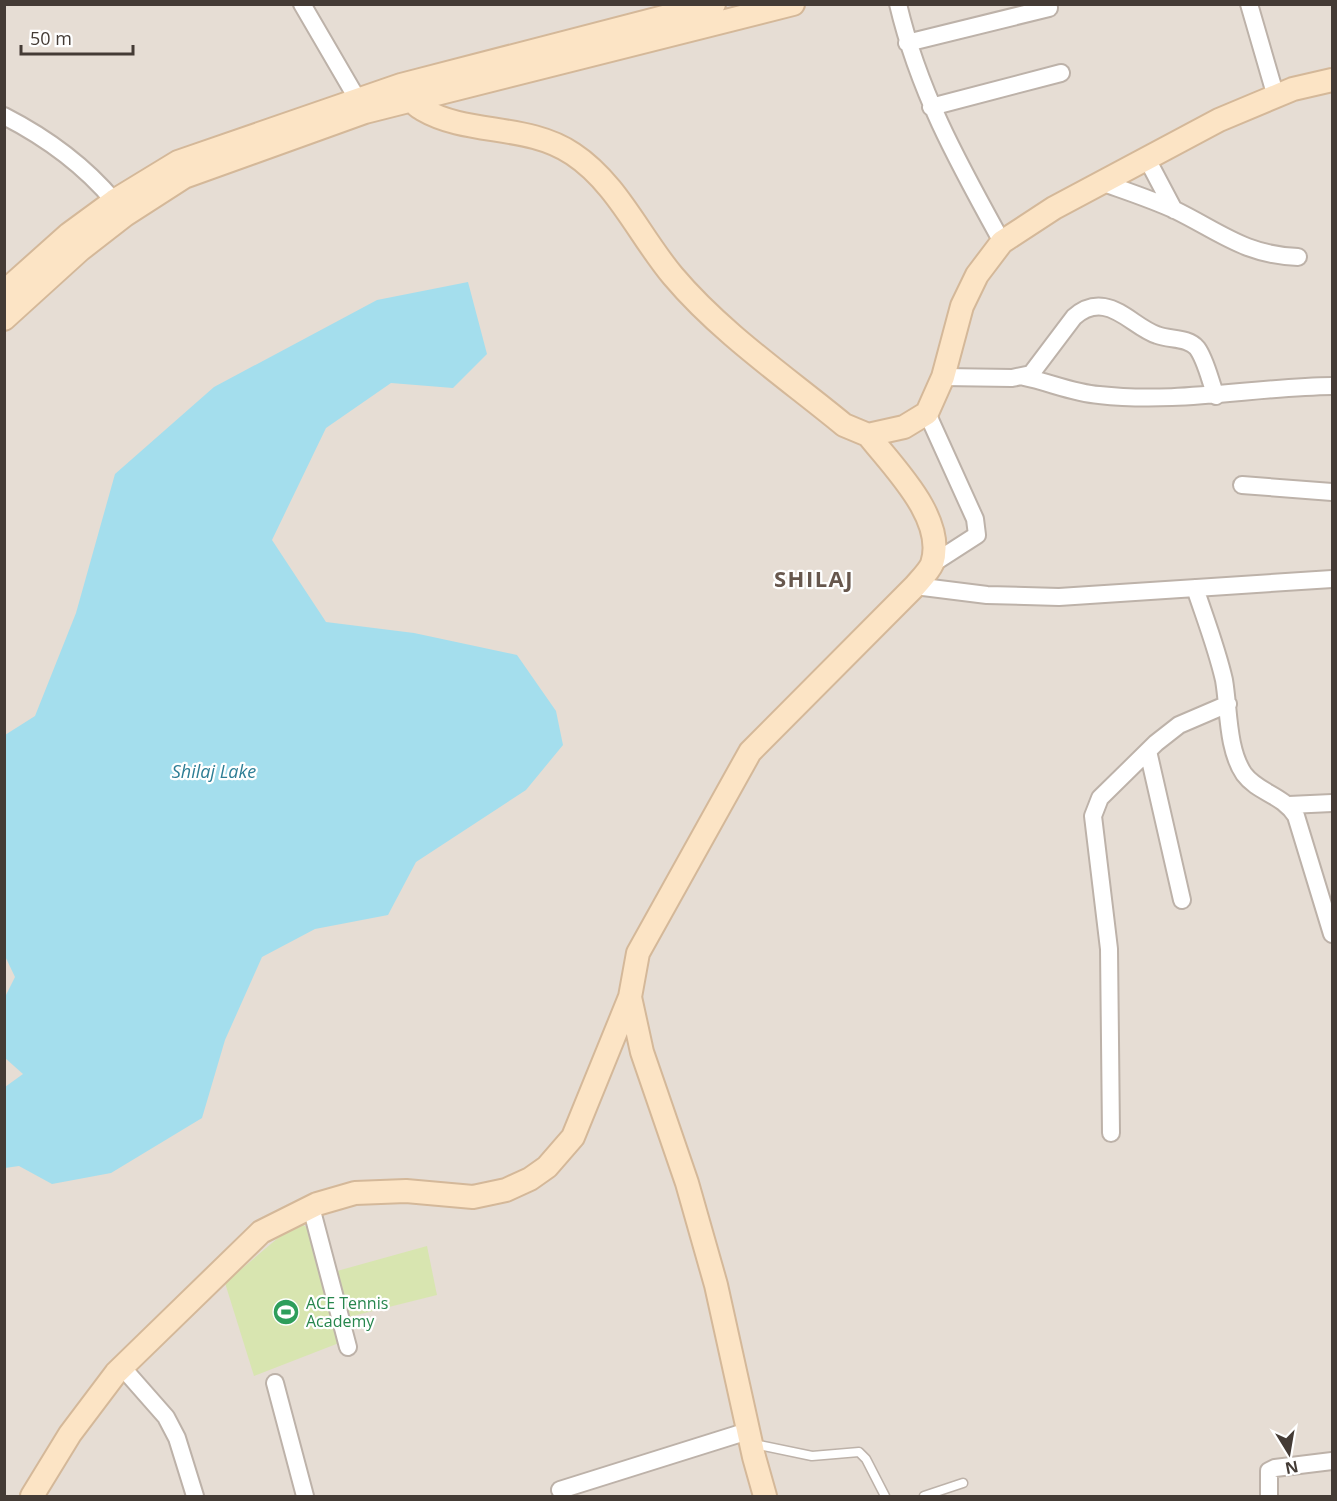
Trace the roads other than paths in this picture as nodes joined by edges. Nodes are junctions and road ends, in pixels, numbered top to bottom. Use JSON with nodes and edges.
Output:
{"nodes":[{"id":1,"x":302,"y":4,"type":"edge"},
{"id":2,"x":714,"y":4,"type":"edge"},
{"id":3,"x":793,"y":4,"type":"edge"},
{"id":4,"x":898,"y":4,"type":"edge"},
{"id":5,"x":1249,"y":4,"type":"edge"},
{"id":6,"x":1049,"y":8,"type":"dead end"},
{"id":7,"x":907,"y":43,"type":"junction"},
{"id":8,"x":1061,"y":73,"type":"dead end"},
{"id":9,"x":1332,"y":80,"type":"edge"},
{"id":10,"x":406,"y":93,"type":"junction"},
{"id":11,"x":1276,"y":97,"type":"junction"},
{"id":12,"x":361,"y":105,"type":"junction"},
{"id":13,"x":932,"y":107,"type":"junction"},
{"id":14,"x":4,"y":117,"type":"edge"},
{"id":15,"x":1146,"y":157,"type":"junction"},
{"id":16,"x":1101,"y":182,"type":"junction"},
{"id":17,"x":114,"y":201,"type":"junction"},
{"id":18,"x":1174,"y":210,"type":"junction"},
{"id":19,"x":1002,"y":242,"type":"junction"},
{"id":20,"x":1298,"y":257,"type":"dead end"},
{"id":21,"x":4,"y":292,"type":"edge"},
{"id":22,"x":4,"y":319,"type":"edge"},
{"id":23,"x":943,"y":377,"type":"junction"},
{"id":24,"x":1024,"y":377,"type":"junction"},
{"id":25,"x":1332,"y":386,"type":"edge"},
{"id":26,"x":1216,"y":396,"type":"junction"},
{"id":27,"x":927,"y":413,"type":"junction"},
{"id":28,"x":868,"y":435,"type":"junction"},
{"id":29,"x":1242,"y":485,"type":"dead end"},
{"id":30,"x":1332,"y":492,"type":"edge"},
{"id":31,"x":932,"y":564,"type":"junction"},
{"id":32,"x":1332,"y":579,"type":"edge"},
{"id":33,"x":915,"y":586,"type":"junction"},
{"id":34,"x":1195,"y":588,"type":"junction"},
{"id":35,"x":1228,"y":704,"type":"junction"},
{"id":36,"x":1148,"y":751,"type":"junction"},
{"id":37,"x":1332,"y":803,"type":"edge"},
{"id":38,"x":1289,"y":805,"type":"junction"},
{"id":39,"x":1182,"y":900,"type":"dead end"},
{"id":40,"x":1332,"y":934,"type":"edge"},
{"id":41,"x":630,"y":998,"type":"junction"},
{"id":42,"x":1111,"y":1133,"type":"dead end"},
{"id":43,"x":311,"y":1207,"type":"junction"},
{"id":44,"x":348,"y":1347,"type":"dead end"},
{"id":45,"x":122,"y":1367,"type":"junction"},
{"id":46,"x":274,"y":1383,"type":"dead end"},
{"id":47,"x":750,"y":1437,"type":"junction"},
{"id":48,"x":1332,"y":1461,"type":"edge"},
{"id":49,"x":963,"y":1483,"type":"dead end"},
{"id":50,"x":560,"y":1490,"type":"dead end"},
{"id":51,"x":32,"y":1497,"type":"edge"},
{"id":52,"x":195,"y":1497,"type":"edge"},
{"id":53,"x":305,"y":1497,"type":"edge"},
{"id":54,"x":765,"y":1497,"type":"edge"},
{"id":55,"x":885,"y":1497,"type":"edge"},
{"id":56,"x":924,"y":1497,"type":"edge"},
{"id":57,"x":1269,"y":1497,"type":"edge"}],
"edges":[{"from":1,"to":12,"type":"street"},
{"from":2,"to":10,"type":"street"},
{"from":3,"to":10,"type":"street"},
{"from":4,"to":7,"type":"street"},
{"from":5,"to":11,"type":"street"},
{"from":6,"to":7,"type":"street"},
{"from":7,"to":13,"type":"street"},
{"from":8,"to":13,"type":"street"},
{"from":9,"to":11,"type":"street"},
{"from":10,"to":12,"type":"street"},
{"from":10,"to":28,"type":"street"},
{"from":11,"to":15,"type":"street"},
{"from":12,"to":17,"type":"street"},
{"from":12,"to":22,"type":"street"},
{"from":13,"to":19,"type":"street"},
{"from":14,"to":17,"type":"street"},
{"from":15,"to":16,"type":"street"},
{"from":15,"to":18,"type":"street"},
{"from":16,"to":18,"type":"street"},
{"from":16,"to":19,"type":"street"},
{"from":17,"to":21,"type":"street"},
{"from":18,"to":20,"type":"street"},
{"from":19,"to":23,"type":"street"},
{"from":23,"to":24,"type":"street"},
{"from":23,"to":27,"type":"street"},
{"from":24,"to":26,"type":"street"},
{"from":24,"to":26,"type":"street"},
{"from":25,"to":26,"type":"street"},
{"from":27,"to":28,"type":"street"},
{"from":27,"to":31,"type":"street"},
{"from":28,"to":31,"type":"street"},
{"from":29,"to":30,"type":"street"},
{"from":31,"to":33,"type":"street"},
{"from":32,"to":34,"type":"street"},
{"from":33,"to":34,"type":"street"},
{"from":33,"to":41,"type":"street"},
{"from":34,"to":35,"type":"street"},
{"from":35,"to":36,"type":"street"},
{"from":35,"to":38,"type":"street"},
{"from":36,"to":39,"type":"street"},
{"from":36,"to":42,"type":"street"},
{"from":37,"to":38,"type":"street"},
{"from":38,"to":40,"type":"street"},
{"from":41,"to":43,"type":"street"},
{"from":41,"to":47,"type":"street"},
{"from":43,"to":44,"type":"street"},
{"from":43,"to":45,"type":"street"},
{"from":45,"to":51,"type":"street"},
{"from":45,"to":52,"type":"street"},
{"from":46,"to":53,"type":"street"},
{"from":47,"to":50,"type":"street"},
{"from":47,"to":54,"type":"street"},
{"from":47,"to":55,"type":"lane"},
{"from":48,"to":57,"type":"street"},
{"from":49,"to":56,"type":"lane"}]}
